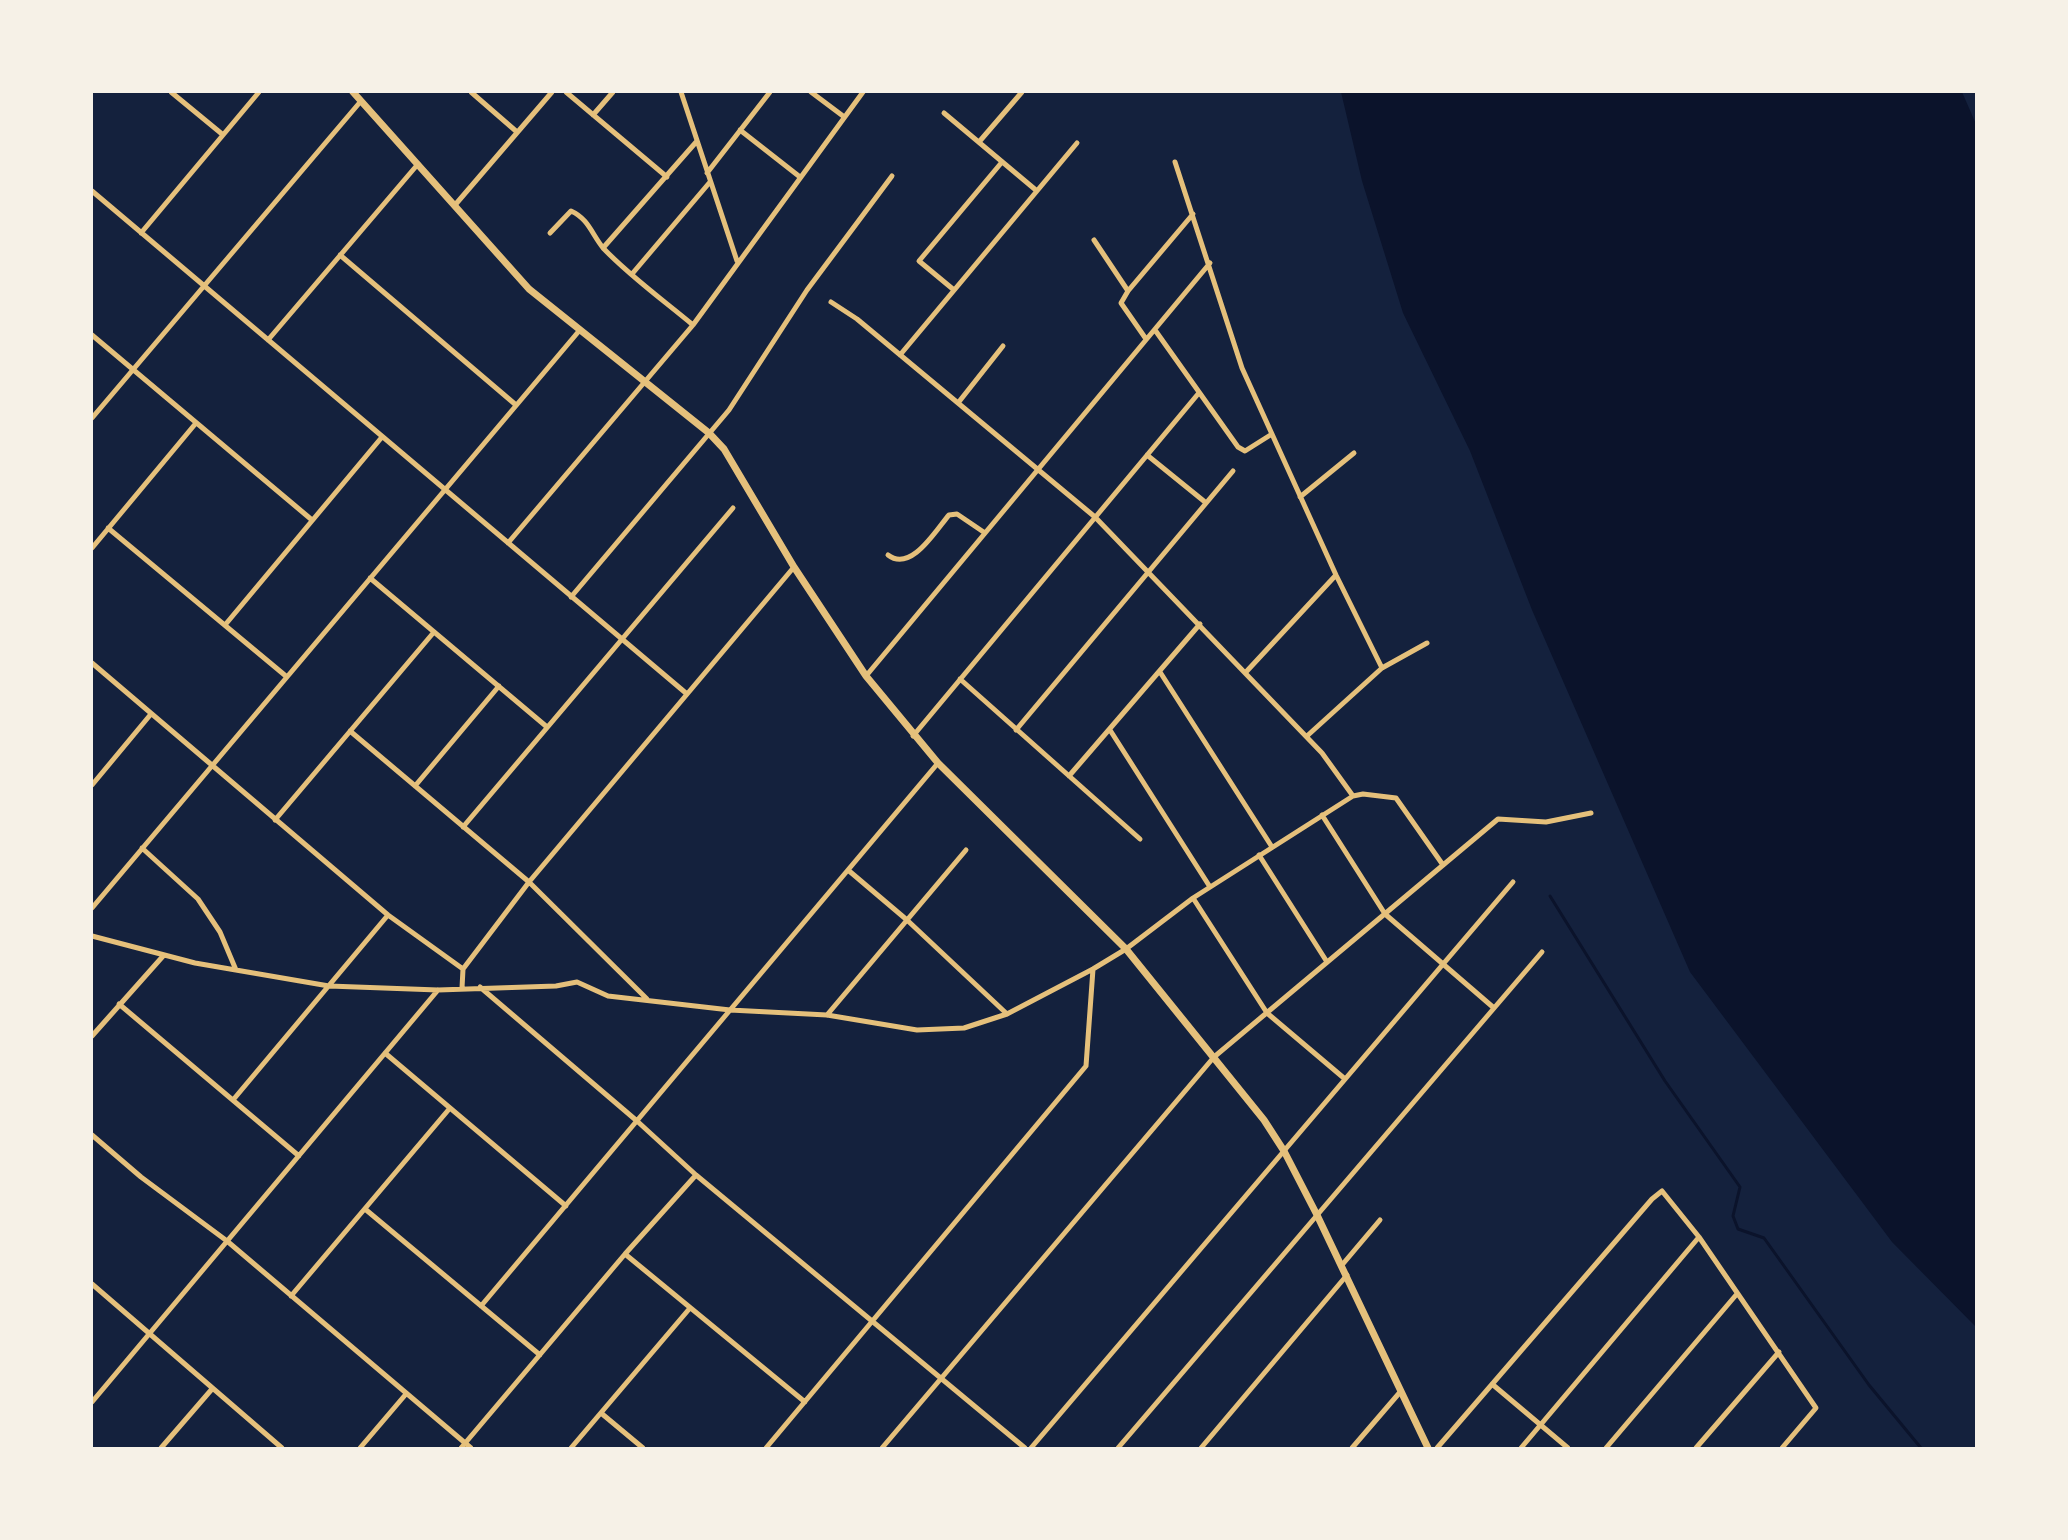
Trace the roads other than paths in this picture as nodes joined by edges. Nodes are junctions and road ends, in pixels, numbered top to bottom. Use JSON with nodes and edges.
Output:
{"nodes":[{"id":1,"x":171,"y":92,"type":"edge"},
{"id":2,"x":259,"y":92,"type":"edge"},
{"id":3,"x":353,"y":92,"type":"edge"},
{"id":4,"x":471,"y":92,"type":"edge"},
{"id":5,"x":552,"y":92,"type":"edge"},
{"id":6,"x":566,"y":92,"type":"edge"},
{"id":7,"x":612,"y":92,"type":"edge"},
{"id":8,"x":681,"y":92,"type":"edge"},
{"id":9,"x":770,"y":92,"type":"edge"},
{"id":10,"x":811,"y":92,"type":"edge"},
{"id":11,"x":863,"y":92,"type":"edge"},
{"id":12,"x":1022,"y":92,"type":"edge"},
{"id":13,"x":361,"y":100,"type":"junction"},
{"id":14,"x":944,"y":113,"type":"dead end"},
{"id":15,"x":593,"y":115,"type":"junction"},
{"id":16,"x":843,"y":116,"type":"junction"},
{"id":17,"x":740,"y":130,"type":"junction"},
{"id":18,"x":517,"y":132,"type":"junction"},
{"id":19,"x":222,"y":134,"type":"junction"},
{"id":20,"x":697,"y":141,"type":"junction"},
{"id":21,"x":979,"y":142,"type":"junction"},
{"id":22,"x":1077,"y":142,"type":"dead end"},
{"id":23,"x":1002,"y":162,"type":"junction"},
{"id":24,"x":1175,"y":162,"type":"dead end"},
{"id":25,"x":418,"y":164,"type":"junction"},
{"id":26,"x":706,"y":173,"type":"junction"},
{"id":27,"x":891,"y":176,"type":"dead end"},
{"id":28,"x":667,"y":177,"type":"junction"},
{"id":29,"x":800,"y":177,"type":"junction"},
{"id":30,"x":710,"y":182,"type":"junction"},
{"id":31,"x":92,"y":191,"type":"edge"},
{"id":32,"x":1037,"y":191,"type":"junction"},
{"id":33,"x":455,"y":205,"type":"junction"},
{"id":34,"x":1193,"y":214,"type":"junction"},
{"id":35,"x":141,"y":233,"type":"junction"},
{"id":36,"x":550,"y":233,"type":"dead end"},
{"id":37,"x":1094,"y":240,"type":"dead end"},
{"id":38,"x":603,"y":248,"type":"junction"},
{"id":39,"x":340,"y":255,"type":"junction"},
{"id":40,"x":737,"y":261,"type":"junction"},
{"id":41,"x":1210,"y":263,"type":"junction"},
{"id":42,"x":632,"y":274,"type":"junction"},
{"id":43,"x":203,"y":286,"type":"junction"},
{"id":44,"x":954,"y":290,"type":"junction"},
{"id":45,"x":1128,"y":291,"type":"junction"},
{"id":46,"x":831,"y":302,"type":"dead end"},
{"id":47,"x":693,"y":325,"type":"junction"},
{"id":48,"x":1155,"y":330,"type":"junction"},
{"id":49,"x":579,"y":331,"type":"junction"},
{"id":50,"x":92,"y":335,"type":"edge"},
{"id":51,"x":1146,"y":339,"type":"junction"},
{"id":52,"x":268,"y":340,"type":"junction"},
{"id":53,"x":1003,"y":346,"type":"dead end"},
{"id":54,"x":900,"y":355,"type":"junction"},
{"id":55,"x":132,"y":369,"type":"junction"},
{"id":56,"x":644,"y":383,"type":"junction"},
{"id":57,"x":1198,"y":394,"type":"junction"},
{"id":58,"x":958,"y":403,"type":"junction"},
{"id":59,"x":516,"y":405,"type":"junction"},
{"id":60,"x":92,"y":418,"type":"edge"},
{"id":61,"x":196,"y":423,"type":"junction"},
{"id":62,"x":709,"y":433,"type":"junction"},
{"id":63,"x":1272,"y":434,"type":"junction"},
{"id":64,"x":382,"y":437,"type":"junction"},
{"id":65,"x":1354,"y":453,"type":"dead end"},
{"id":66,"x":1147,"y":455,"type":"junction"},
{"id":67,"x":1038,"y":470,"type":"junction"},
{"id":68,"x":1233,"y":471,"type":"dead end"},
{"id":69,"x":444,"y":490,"type":"junction"},
{"id":70,"x":1300,"y":497,"type":"junction"},
{"id":71,"x":1205,"y":502,"type":"junction"},
{"id":72,"x":733,"y":508,"type":"dead end"},
{"id":73,"x":1095,"y":517,"type":"junction"},
{"id":74,"x":312,"y":520,"type":"junction"},
{"id":75,"x":108,"y":528,"type":"junction"},
{"id":76,"x":985,"y":533,"type":"junction"},
{"id":77,"x":508,"y":543,"type":"junction"},
{"id":78,"x":92,"y":548,"type":"edge"},
{"id":79,"x":888,"y":555,"type":"dead end"},
{"id":80,"x":794,"y":567,"type":"junction"},
{"id":81,"x":1149,"y":570,"type":"junction"},
{"id":82,"x":1336,"y":575,"type":"junction"},
{"id":83,"x":370,"y":578,"type":"junction"},
{"id":84,"x":571,"y":597,"type":"junction"},
{"id":85,"x":1200,"y":624,"type":"junction"},
{"id":86,"x":225,"y":625,"type":"junction"},
{"id":87,"x":434,"y":632,"type":"junction"},
{"id":88,"x":622,"y":639,"type":"junction"},
{"id":89,"x":1427,"y":643,"type":"dead end"},
{"id":90,"x":92,"y":663,"type":"edge"},
{"id":91,"x":1382,"y":668,"type":"junction"},
{"id":92,"x":1160,"y":672,"type":"junction"},
{"id":93,"x":1246,"y":672,"type":"junction"},
{"id":94,"x":866,"y":676,"type":"junction"},
{"id":95,"x":286,"y":677,"type":"junction"},
{"id":96,"x":960,"y":680,"type":"junction"},
{"id":97,"x":499,"y":687,"type":"junction"},
{"id":98,"x":687,"y":694,"type":"junction"},
{"id":99,"x":151,"y":714,"type":"junction"},
{"id":100,"x":548,"y":727,"type":"junction"},
{"id":101,"x":1016,"y":729,"type":"junction"},
{"id":102,"x":1110,"y":730,"type":"junction"},
{"id":103,"x":350,"y":731,"type":"junction"},
{"id":104,"x":913,"y":736,"type":"junction"},
{"id":105,"x":1307,"y":736,"type":"junction"},
{"id":106,"x":938,"y":763,"type":"junction"},
{"id":107,"x":212,"y":765,"type":"junction"},
{"id":108,"x":1069,"y":776,"type":"junction"},
{"id":109,"x":92,"y":785,"type":"edge"},
{"id":110,"x":415,"y":786,"type":"junction"},
{"id":111,"x":1353,"y":796,"type":"junction"},
{"id":112,"x":1591,"y":813,"type":"dead end"},
{"id":113,"x":1322,"y":814,"type":"junction"},
{"id":114,"x":276,"y":820,"type":"junction"},
{"id":115,"x":463,"y":827,"type":"junction"},
{"id":116,"x":1140,"y":840,"type":"dead end"},
{"id":117,"x":1272,"y":847,"type":"junction"},
{"id":118,"x":142,"y":848,"type":"junction"},
{"id":119,"x":966,"y":850,"type":"dead end"},
{"id":120,"x":1259,"y":855,"type":"junction"},
{"id":121,"x":1443,"y":865,"type":"junction"},
{"id":122,"x":848,"y":870,"type":"junction"},
{"id":123,"x":529,"y":882,"type":"junction"},
{"id":124,"x":1513,"y":882,"type":"dead end"},
{"id":125,"x":1210,"y":887,"type":"junction"},
{"id":126,"x":1193,"y":898,"type":"junction"},
{"id":127,"x":92,"y":908,"type":"edge"},
{"id":128,"x":1385,"y":914,"type":"junction"},
{"id":129,"x":388,"y":915,"type":"junction"},
{"id":130,"x":907,"y":920,"type":"junction"},
{"id":131,"x":92,"y":936,"type":"edge"},
{"id":132,"x":1126,"y":949,"type":"junction"},
{"id":133,"x":1542,"y":952,"type":"dead end"},
{"id":134,"x":164,"y":955,"type":"junction"},
{"id":135,"x":1327,"y":962,"type":"junction"},
{"id":136,"x":1442,"y":964,"type":"junction"},
{"id":137,"x":463,"y":969,"type":"junction"},
{"id":138,"x":1093,"y":969,"type":"junction"},
{"id":139,"x":237,"y":970,"type":"junction"},
{"id":140,"x":329,"y":986,"type":"junction"},
{"id":141,"x":480,"y":987,"type":"junction"},
{"id":142,"x":462,"y":988,"type":"junction"},
{"id":143,"x":438,"y":990,"type":"junction"},
{"id":144,"x":647,"y":999,"type":"junction"},
{"id":145,"x":118,"y":1004,"type":"junction"},
{"id":146,"x":1494,"y":1008,"type":"junction"},
{"id":147,"x":730,"y":1010,"type":"junction"},
{"id":148,"x":1267,"y":1013,"type":"junction"},
{"id":149,"x":1007,"y":1014,"type":"junction"},
{"id":150,"x":827,"y":1015,"type":"junction"},
{"id":151,"x":92,"y":1036,"type":"edge"},
{"id":152,"x":385,"y":1053,"type":"junction"},
{"id":153,"x":1214,"y":1057,"type":"junction"},
{"id":154,"x":1345,"y":1079,"type":"junction"},
{"id":155,"x":233,"y":1100,"type":"junction"},
{"id":156,"x":450,"y":1108,"type":"junction"},
{"id":157,"x":637,"y":1121,"type":"junction"},
{"id":158,"x":92,"y":1135,"type":"edge"},
{"id":159,"x":1284,"y":1150,"type":"junction"},
{"id":160,"x":299,"y":1156,"type":"junction"},
{"id":161,"x":696,"y":1175,"type":"junction"},
{"id":162,"x":566,"y":1206,"type":"junction"},
{"id":163,"x":365,"y":1209,"type":"junction"},
{"id":164,"x":1317,"y":1215,"type":"junction"},
{"id":165,"x":1380,"y":1220,"type":"dead end"},
{"id":166,"x":1699,"y":1237,"type":"junction"},
{"id":167,"x":226,"y":1241,"type":"junction"},
{"id":168,"x":625,"y":1254,"type":"junction"},
{"id":169,"x":1342,"y":1265,"type":"junction"},
{"id":170,"x":1347,"y":1275,"type":"junction"},
{"id":171,"x":92,"y":1284,"type":"edge"},
{"id":172,"x":1736,"y":1295,"type":"junction"},
{"id":173,"x":291,"y":1296,"type":"junction"},
{"id":174,"x":481,"y":1306,"type":"junction"},
{"id":175,"x":690,"y":1308,"type":"junction"},
{"id":176,"x":873,"y":1320,"type":"junction"},
{"id":177,"x":149,"y":1333,"type":"junction"},
{"id":178,"x":1779,"y":1352,"type":"junction"},
{"id":179,"x":540,"y":1355,"type":"junction"},
{"id":180,"x":942,"y":1378,"type":"junction"},
{"id":181,"x":1492,"y":1384,"type":"junction"},
{"id":182,"x":212,"y":1389,"type":"junction"},
{"id":183,"x":1401,"y":1391,"type":"junction"},
{"id":184,"x":406,"y":1394,"type":"junction"},
{"id":185,"x":92,"y":1402,"type":"edge"},
{"id":186,"x":805,"y":1402,"type":"junction"},
{"id":187,"x":601,"y":1413,"type":"junction"},
{"id":188,"x":1540,"y":1425,"type":"junction"},
{"id":189,"x":463,"y":1446,"type":"edge"},
{"id":190,"x":161,"y":1449,"type":"edge"},
{"id":191,"x":282,"y":1449,"type":"edge"},
{"id":192,"x":360,"y":1449,"type":"edge"},
{"id":193,"x":471,"y":1449,"type":"edge"},
{"id":194,"x":571,"y":1449,"type":"edge"},
{"id":195,"x":643,"y":1449,"type":"edge"},
{"id":196,"x":766,"y":1449,"type":"edge"},
{"id":197,"x":882,"y":1449,"type":"edge"},
{"id":198,"x":1025,"y":1449,"type":"edge"},
{"id":199,"x":1032,"y":1449,"type":"edge"},
{"id":200,"x":1119,"y":1449,"type":"edge"},
{"id":201,"x":1201,"y":1449,"type":"edge"},
{"id":202,"x":1352,"y":1449,"type":"edge"},
{"id":203,"x":1428,"y":1449,"type":"edge"},
{"id":204,"x":1437,"y":1449,"type":"edge"},
{"id":205,"x":1521,"y":1449,"type":"edge"},
{"id":206,"x":1568,"y":1449,"type":"edge"},
{"id":207,"x":1606,"y":1449,"type":"edge"},
{"id":208,"x":1696,"y":1449,"type":"edge"},
{"id":209,"x":1782,"y":1449,"type":"edge"}],
"edges":[{"from":1,"to":19,"type":"street"},
{"from":2,"to":19,"type":"street"},
{"from":3,"to":13,"type":"main road"},
{"from":4,"to":18,"type":"street"},
{"from":5,"to":18,"type":"street"},
{"from":6,"to":15,"type":"street"},
{"from":7,"to":15,"type":"street"},
{"from":8,"to":20,"type":"street"},
{"from":9,"to":17,"type":"street"},
{"from":10,"to":16,"type":"street"},
{"from":11,"to":16,"type":"street"},
{"from":12,"to":21,"type":"street"},
{"from":13,"to":25,"type":"main road"},
{"from":13,"to":43,"type":"street"},
{"from":14,"to":21,"type":"street"},
{"from":15,"to":28,"type":"street"},
{"from":16,"to":29,"type":"street"},
{"from":17,"to":26,"type":"street"},
{"from":17,"to":29,"type":"street"},
{"from":18,"to":33,"type":"street"},
{"from":19,"to":35,"type":"street"},
{"from":20,"to":26,"type":"street"},
{"from":20,"to":28,"type":"street"},
{"from":21,"to":23,"type":"street"},
{"from":22,"to":32,"type":"street"},
{"from":23,"to":32,"type":"street"},
{"from":23,"to":44,"type":"street"},
{"from":24,"to":34,"type":"street"},
{"from":25,"to":33,"type":"main road"},
{"from":25,"to":39,"type":"street"},
{"from":26,"to":30,"type":"street"},
{"from":27,"to":62,"type":"street"},
{"from":28,"to":38,"type":"street"},
{"from":29,"to":40,"type":"street"},
{"from":30,"to":40,"type":"street"},
{"from":30,"to":42,"type":"street"},
{"from":31,"to":35,"type":"street"},
{"from":32,"to":44,"type":"street"},
{"from":33,"to":49,"type":"main road"},
{"from":34,"to":41,"type":"street"},
{"from":34,"to":45,"type":"street"},
{"from":35,"to":43,"type":"street"},
{"from":36,"to":38,"type":"street"},
{"from":37,"to":45,"type":"street"},
{"from":38,"to":42,"type":"street"},
{"from":39,"to":52,"type":"street"},
{"from":39,"to":59,"type":"street"},
{"from":40,"to":47,"type":"street"},
{"from":41,"to":48,"type":"street"},
{"from":41,"to":63,"type":"street"},
{"from":42,"to":47,"type":"street"},
{"from":43,"to":52,"type":"street"},
{"from":43,"to":55,"type":"street"},
{"from":44,"to":54,"type":"street"},
{"from":45,"to":51,"type":"street"},
{"from":46,"to":54,"type":"street"},
{"from":47,"to":56,"type":"street"},
{"from":48,"to":51,"type":"street"},
{"from":48,"to":57,"type":"street"},
{"from":49,"to":56,"type":"main road"},
{"from":49,"to":59,"type":"street"},
{"from":50,"to":55,"type":"street"},
{"from":51,"to":67,"type":"street"},
{"from":52,"to":64,"type":"street"},
{"from":53,"to":58,"type":"street"},
{"from":54,"to":58,"type":"street"},
{"from":55,"to":60,"type":"street"},
{"from":55,"to":61,"type":"street"},
{"from":56,"to":62,"type":"main road"},
{"from":56,"to":77,"type":"street"},
{"from":57,"to":63,"type":"street"},
{"from":57,"to":66,"type":"street"},
{"from":58,"to":67,"type":"street"},
{"from":59,"to":69,"type":"street"},
{"from":61,"to":74,"type":"street"},
{"from":61,"to":75,"type":"street"},
{"from":62,"to":80,"type":"main road"},
{"from":62,"to":84,"type":"street"},
{"from":63,"to":70,"type":"street"},
{"from":64,"to":69,"type":"street"},
{"from":64,"to":74,"type":"street"},
{"from":65,"to":70,"type":"street"},
{"from":66,"to":71,"type":"street"},
{"from":66,"to":73,"type":"street"},
{"from":67,"to":73,"type":"street"},
{"from":67,"to":76,"type":"street"},
{"from":68,"to":71,"type":"street"},
{"from":69,"to":77,"type":"street"},
{"from":69,"to":83,"type":"street"},
{"from":70,"to":82,"type":"street"},
{"from":71,"to":81,"type":"street"},
{"from":72,"to":88,"type":"street"},
{"from":73,"to":81,"type":"street"},
{"from":73,"to":96,"type":"street"},
{"from":74,"to":86,"type":"street"},
{"from":75,"to":78,"type":"street"},
{"from":75,"to":86,"type":"street"},
{"from":76,"to":79,"type":"street"},
{"from":76,"to":94,"type":"street"},
{"from":77,"to":84,"type":"street"},
{"from":80,"to":94,"type":"main road"},
{"from":80,"to":98,"type":"street"},
{"from":81,"to":85,"type":"street"},
{"from":81,"to":101,"type":"street"},
{"from":82,"to":91,"type":"street"},
{"from":82,"to":93,"type":"street"},
{"from":83,"to":87,"type":"street"},
{"from":83,"to":95,"type":"street"},
{"from":84,"to":88,"type":"street"},
{"from":85,"to":92,"type":"street"},
{"from":85,"to":93,"type":"street"},
{"from":86,"to":95,"type":"street"},
{"from":87,"to":97,"type":"street"},
{"from":87,"to":103,"type":"street"},
{"from":88,"to":98,"type":"street"},
{"from":88,"to":100,"type":"street"},
{"from":89,"to":91,"type":"street"},
{"from":90,"to":99,"type":"street"},
{"from":91,"to":105,"type":"street"},
{"from":92,"to":102,"type":"street"},
{"from":92,"to":117,"type":"street"},
{"from":93,"to":105,"type":"street"},
{"from":94,"to":104,"type":"main road"},
{"from":95,"to":107,"type":"street"},
{"from":96,"to":101,"type":"street"},
{"from":96,"to":104,"type":"street"},
{"from":97,"to":100,"type":"street"},
{"from":97,"to":110,"type":"street"},
{"from":98,"to":123,"type":"street"},
{"from":99,"to":107,"type":"street"},
{"from":99,"to":109,"type":"street"},
{"from":100,"to":115,"type":"street"},
{"from":101,"to":108,"type":"street"},
{"from":102,"to":108,"type":"street"},
{"from":102,"to":125,"type":"street"},
{"from":103,"to":110,"type":"street"},
{"from":103,"to":114,"type":"street"},
{"from":104,"to":106,"type":"main road"},
{"from":105,"to":111,"type":"street"},
{"from":106,"to":122,"type":"street"},
{"from":106,"to":132,"type":"main road"},
{"from":107,"to":114,"type":"street"},
{"from":107,"to":118,"type":"street"},
{"from":108,"to":116,"type":"street"},
{"from":110,"to":115,"type":"street"},
{"from":111,"to":113,"type":"street"},
{"from":111,"to":121,"type":"street"},
{"from":112,"to":121,"type":"street"},
{"from":113,"to":117,"type":"street"},
{"from":113,"to":128,"type":"street"},
{"from":114,"to":129,"type":"street"},
{"from":115,"to":123,"type":"street"},
{"from":117,"to":120,"type":"street"},
{"from":118,"to":127,"type":"street"},
{"from":118,"to":139,"type":"street"},
{"from":119,"to":130,"type":"street"},
{"from":120,"to":125,"type":"street"},
{"from":120,"to":135,"type":"street"},
{"from":121,"to":128,"type":"street"},
{"from":122,"to":130,"type":"street"},
{"from":122,"to":147,"type":"street"},
{"from":123,"to":137,"type":"street"},
{"from":123,"to":144,"type":"street"},
{"from":124,"to":136,"type":"street"},
{"from":125,"to":126,"type":"street"},
{"from":126,"to":132,"type":"street"},
{"from":126,"to":148,"type":"street"},
{"from":128,"to":135,"type":"street"},
{"from":128,"to":136,"type":"street"},
{"from":129,"to":137,"type":"street"},
{"from":129,"to":140,"type":"street"},
{"from":130,"to":149,"type":"street"},
{"from":130,"to":150,"type":"street"},
{"from":131,"to":134,"type":"street"},
{"from":132,"to":138,"type":"street"},
{"from":132,"to":153,"type":"main road"},
{"from":133,"to":146,"type":"street"},
{"from":134,"to":139,"type":"street"},
{"from":134,"to":145,"type":"street"},
{"from":135,"to":148,"type":"street"},
{"from":136,"to":146,"type":"street"},
{"from":136,"to":154,"type":"street"},
{"from":137,"to":142,"type":"street"},
{"from":138,"to":149,"type":"street"},
{"from":138,"to":176,"type":"street"},
{"from":139,"to":140,"type":"street"},
{"from":140,"to":143,"type":"street"},
{"from":140,"to":155,"type":"street"},
{"from":141,"to":142,"type":"street"},
{"from":141,"to":144,"type":"street"},
{"from":141,"to":157,"type":"street"},
{"from":142,"to":143,"type":"street"},
{"from":143,"to":152,"type":"street"},
{"from":144,"to":147,"type":"street"},
{"from":145,"to":151,"type":"street"},
{"from":145,"to":155,"type":"street"},
{"from":146,"to":164,"type":"street"},
{"from":147,"to":150,"type":"street"},
{"from":147,"to":157,"type":"street"},
{"from":148,"to":153,"type":"street"},
{"from":148,"to":154,"type":"street"},
{"from":149,"to":150,"type":"street"},
{"from":152,"to":156,"type":"street"},
{"from":152,"to":160,"type":"street"},
{"from":153,"to":159,"type":"main road"},
{"from":153,"to":180,"type":"street"},
{"from":154,"to":159,"type":"street"},
{"from":155,"to":160,"type":"street"},
{"from":156,"to":162,"type":"street"},
{"from":156,"to":163,"type":"street"},
{"from":157,"to":161,"type":"street"},
{"from":157,"to":162,"type":"street"},
{"from":158,"to":167,"type":"street"},
{"from":159,"to":164,"type":"main road"},
{"from":159,"to":199,"type":"street"},
{"from":160,"to":167,"type":"street"},
{"from":161,"to":168,"type":"street"},
{"from":161,"to":176,"type":"street"},
{"from":162,"to":174,"type":"street"},
{"from":163,"to":173,"type":"street"},
{"from":163,"to":174,"type":"street"},
{"from":164,"to":169,"type":"main road"},
{"from":164,"to":200,"type":"street"},
{"from":165,"to":169,"type":"street"},
{"from":166,"to":172,"type":"street"},
{"from":166,"to":181,"type":"street"},
{"from":166,"to":188,"type":"street"},
{"from":167,"to":173,"type":"street"},
{"from":167,"to":177,"type":"street"},
{"from":168,"to":175,"type":"street"},
{"from":168,"to":179,"type":"street"},
{"from":169,"to":170,"type":"main road"},
{"from":170,"to":183,"type":"main road"},
{"from":170,"to":201,"type":"street"},
{"from":171,"to":177,"type":"street"},
{"from":172,"to":178,"type":"street"},
{"from":172,"to":207,"type":"street"},
{"from":173,"to":184,"type":"street"},
{"from":174,"to":179,"type":"street"},
{"from":175,"to":186,"type":"street"},
{"from":175,"to":187,"type":"street"},
{"from":176,"to":180,"type":"street"},
{"from":176,"to":186,"type":"street"},
{"from":177,"to":182,"type":"street"},
{"from":177,"to":185,"type":"street"},
{"from":178,"to":208,"type":"street"},
{"from":178,"to":209,"type":"street"},
{"from":179,"to":189,"type":"street"},
{"from":180,"to":197,"type":"street"},
{"from":180,"to":198,"type":"street"},
{"from":181,"to":188,"type":"street"},
{"from":181,"to":204,"type":"street"},
{"from":182,"to":190,"type":"street"},
{"from":182,"to":191,"type":"street"},
{"from":183,"to":202,"type":"street"},
{"from":183,"to":203,"type":"main road"},
{"from":184,"to":189,"type":"street"},
{"from":184,"to":192,"type":"street"},
{"from":186,"to":196,"type":"street"},
{"from":187,"to":194,"type":"street"},
{"from":187,"to":195,"type":"street"},
{"from":188,"to":205,"type":"street"},
{"from":188,"to":206,"type":"street"},
{"from":189,"to":193,"type":"street"}]}
